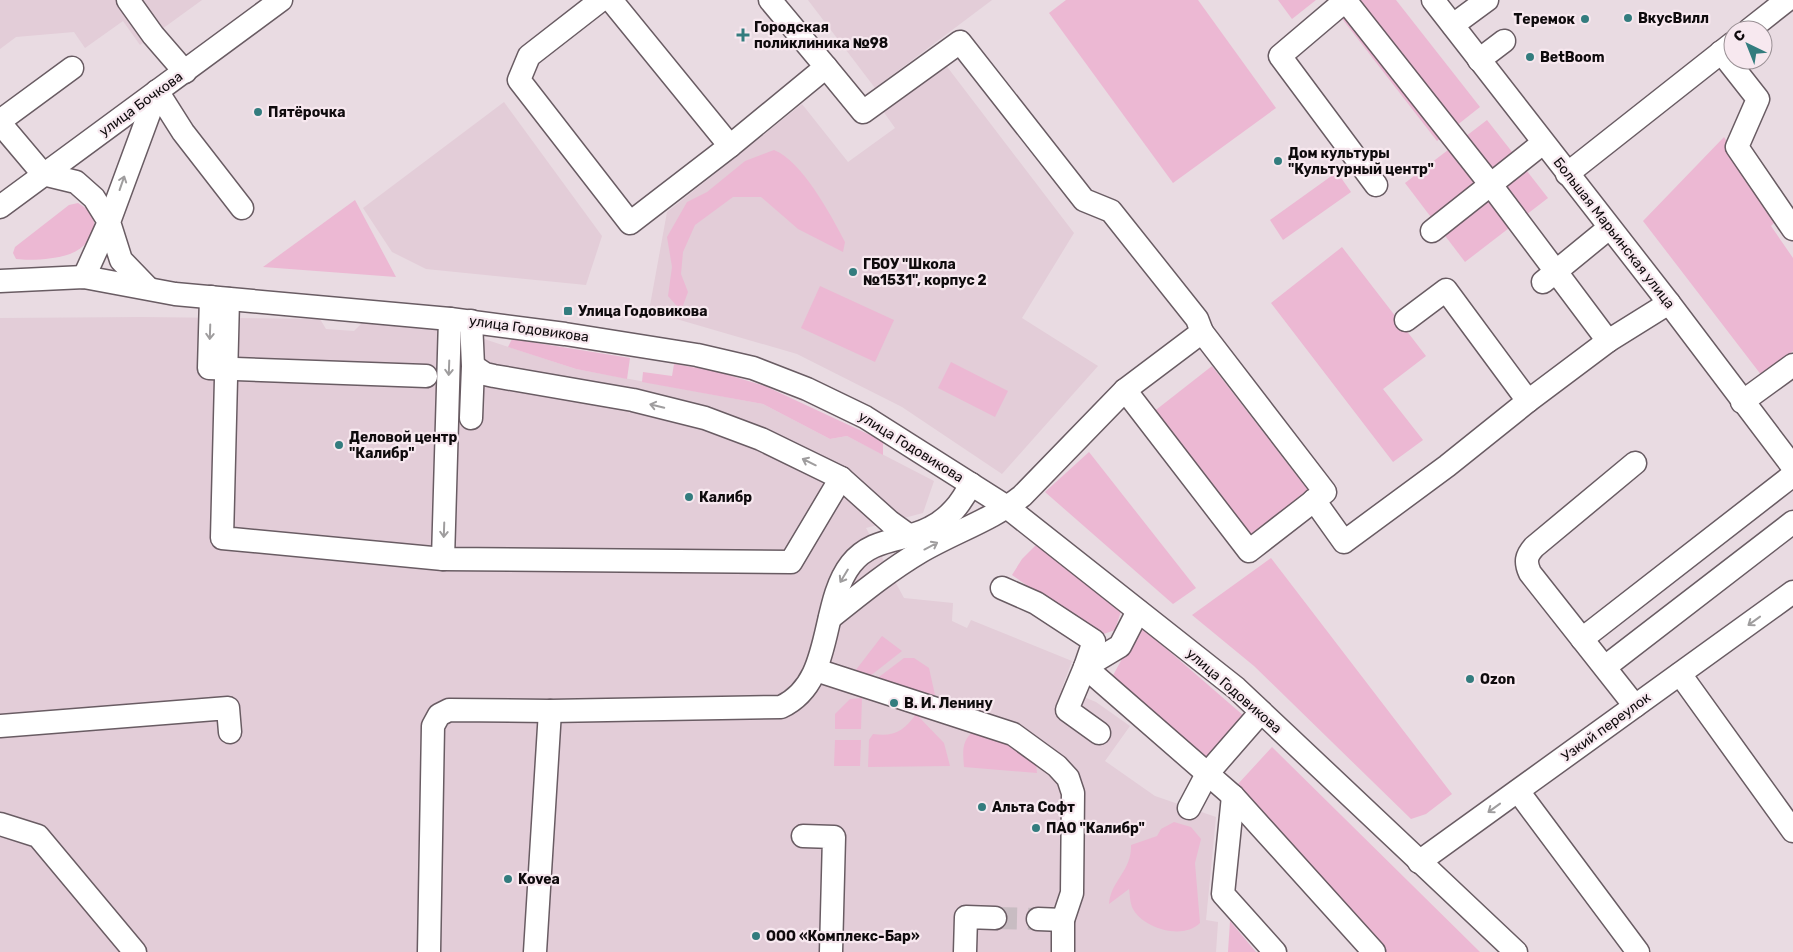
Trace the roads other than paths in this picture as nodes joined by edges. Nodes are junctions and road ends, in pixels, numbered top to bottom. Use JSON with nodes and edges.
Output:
{"nodes":[{"id":1,"x":128,"y":0,"type":"edge"},
{"id":2,"x":281,"y":0,"type":"edge"},
{"id":3,"x":602,"y":0,"type":"edge"},
{"id":4,"x":611,"y":0,"type":"edge"},
{"id":5,"x":770,"y":0,"type":"edge"},
{"id":6,"x":1346,"y":0,"type":"edge"},
{"id":7,"x":1486,"y":0,"type":"edge"},
{"id":8,"x":1787,"y":0,"type":"edge"},
{"id":9,"x":1446,"y":9,"type":"edge"},
{"id":10,"x":1762,"y":20,"type":"edge"},
{"id":11,"x":1504,"y":41,"type":"dead end"},
{"id":12,"x":1723,"y":51,"type":"edge"},
{"id":13,"x":1480,"y":60,"type":"junction"},
{"id":14,"x":72,"y":68,"type":"dead end"},
{"id":15,"x":826,"y":68,"type":"junction"},
{"id":16,"x":1740,"y":70,"type":"edge"},
{"id":17,"x":184,"y":72,"type":"junction"},
{"id":18,"x":157,"y":92,"type":"junction"},
{"id":19,"x":0,"y":122,"type":"edge"},
{"id":20,"x":1543,"y":143,"type":"junction"},
{"id":21,"x":730,"y":146,"type":"junction"},
{"id":22,"x":43,"y":174,"type":"junction"},
{"id":23,"x":1567,"y":174,"type":"junction"},
{"id":24,"x":1376,"y":184,"type":"dead end"},
{"id":25,"x":1491,"y":185,"type":"junction"},
{"id":26,"x":0,"y":207,"type":"edge"},
{"id":27,"x":242,"y":208,"type":"dead end"},
{"id":28,"x":109,"y":222,"type":"junction"},
{"id":29,"x":1609,"y":228,"type":"junction"},
{"id":30,"x":1793,"y":229,"type":"edge"},
{"id":31,"x":1432,"y":231,"type":"dead end"},
{"id":32,"x":1550,"y":276,"type":"junction"},
{"id":33,"x":84,"y":277,"type":"junction"},
{"id":34,"x":0,"y":281,"type":"edge"},
{"id":35,"x":147,"y":287,"type":"junction"},
{"id":36,"x":220,"y":298,"type":"junction"},
{"id":37,"x":1669,"y":303,"type":"junction"},
{"id":38,"x":461,"y":320,"type":"junction"},
{"id":39,"x":1406,"y":320,"type":"dead end"},
{"id":40,"x":1202,"y":332,"type":"junction"},
{"id":41,"x":1608,"y":341,"type":"junction"},
{"id":42,"x":1793,"y":364,"type":"edge"},
{"id":43,"x":473,"y":366,"type":"junction"},
{"id":44,"x":217,"y":368,"type":"junction"},
{"id":45,"x":426,"y":376,"type":"dead end"},
{"id":46,"x":1125,"y":390,"type":"junction"},
{"id":47,"x":1528,"y":402,"type":"junction"},
{"id":48,"x":1742,"y":402,"type":"junction"},
{"id":49,"x":471,"y":418,"type":"dead end"},
{"id":50,"x":1635,"y":463,"type":"dead end"},
{"id":51,"x":1793,"y":468,"type":"edge"},
{"id":52,"x":1793,"y":476,"type":"edge"},
{"id":53,"x":841,"y":478,"type":"junction"},
{"id":54,"x":971,"y":484,"type":"junction"},
{"id":55,"x":1314,"y":500,"type":"junction"},
{"id":56,"x":1008,"y":507,"type":"junction"},
{"id":57,"x":1793,"y":522,"type":"edge"},
{"id":58,"x":908,"y":535,"type":"junction"},
{"id":59,"x":443,"y":559,"type":"junction"},
{"id":60,"x":1002,"y":588,"type":"dead end"},
{"id":61,"x":1793,"y":592,"type":"edge"},
{"id":62,"x":1138,"y":610,"type":"junction"},
{"id":63,"x":830,"y":618,"type":"junction"},
{"id":64,"x":1582,"y":639,"type":"junction"},
{"id":65,"x":1604,"y":667,"type":"junction"},
{"id":66,"x":1085,"y":668,"type":"junction"},
{"id":67,"x":816,"y":670,"type":"junction"},
{"id":68,"x":1680,"y":674,"type":"junction"},
{"id":69,"x":1635,"y":706,"type":"junction"},
{"id":70,"x":550,"y":712,"type":"junction"},
{"id":71,"x":1261,"y":712,"type":"junction"},
{"id":72,"x":0,"y":726,"type":"edge"},
{"id":73,"x":230,"y":732,"type":"dead end"},
{"id":74,"x":1099,"y":733,"type":"dead end"},
{"id":75,"x":1207,"y":774,"type":"junction"},
{"id":76,"x":1518,"y":791,"type":"junction"},
{"id":77,"x":1232,"y":796,"type":"junction"},
{"id":78,"x":1189,"y":808,"type":"dead end"},
{"id":79,"x":0,"y":824,"type":"edge"},
{"id":80,"x":1793,"y":831,"type":"edge"},
{"id":81,"x":803,"y":836,"type":"dead end"},
{"id":82,"x":1419,"y":862,"type":"junction"},
{"id":83,"x":995,"y":918,"type":"tunnel mouth"},
{"id":84,"x":1038,"y":919,"type":"tunnel mouth"},
{"id":85,"x":1063,"y":920,"type":"junction"},
{"id":86,"x":135,"y":952,"type":"edge"},
{"id":87,"x":429,"y":952,"type":"edge"},
{"id":88,"x":535,"y":952,"type":"edge"},
{"id":89,"x":831,"y":952,"type":"edge"},
{"id":90,"x":965,"y":952,"type":"edge"},
{"id":91,"x":1063,"y":952,"type":"edge"},
{"id":92,"x":1275,"y":952,"type":"edge"},
{"id":93,"x":1374,"y":952,"type":"edge"},
{"id":94,"x":1516,"y":952,"type":"edge"},
{"id":95,"x":1638,"y":952,"type":"edge"}],
"edges":[{"from":1,"to":17,"type":"street"},
{"from":2,"to":17,"type":"street","name":"улица Бочкова"},
{"from":3,"to":21,"type":"street"},
{"from":4,"to":21,"type":"street"},
{"from":5,"to":15,"type":"street"},
{"from":6,"to":24,"type":"street"},
{"from":6,"to":25,"type":"street"},
{"from":7,"to":9,"type":"street"},
{"from":8,"to":10,"type":"street"},
{"from":9,"to":13,"type":"street","name":"Большая Марьинская улица"},
{"from":11,"to":13,"type":"street"},
{"from":12,"to":23,"type":"street"},
{"from":13,"to":20,"type":"street","name":"Большая Марьинская улица"},
{"from":14,"to":19,"type":"street"},
{"from":15,"to":21,"type":"street"},
{"from":15,"to":40,"type":"street"},
{"from":16,"to":30,"type":"street"},
{"from":17,"to":18,"type":"street","name":"улица Бочкова"},
{"from":18,"to":22,"type":"street","name":"улица Бочкова"},
{"from":18,"to":27,"type":"street"},
{"from":28,"to":18,"type":"street","one_way":true},
{"from":19,"to":22,"type":"street"},
{"from":20,"to":23,"type":"street","name":"Большая Марьинская улица"},
{"from":20,"to":25,"type":"street"},
{"from":22,"to":26,"type":"street","name":"улица Бочкова"},
{"from":22,"to":28,"type":"street"},
{"from":23,"to":29,"type":"street","name":"Большая Марьинская улица"},
{"from":25,"to":31,"type":"street"},
{"from":25,"to":32,"type":"street"},
{"from":28,"to":33,"type":"street"},
{"from":28,"to":35,"type":"street"},
{"from":29,"to":32,"type":"street"},
{"from":29,"to":37,"type":"street","name":"Большая Марьинская улица"},
{"from":32,"to":41,"type":"street"},
{"from":33,"to":34,"type":"street","name":"улица Годовикова"},
{"from":33,"to":35,"type":"street","name":"улица Годовикова"},
{"from":35,"to":36,"type":"street","name":"улица Годовикова"},
{"from":36,"to":38,"type":"street","name":"улица Годовикова"},
{"from":36,"to":44,"type":"street"},
{"from":37,"to":41,"type":"street"},
{"from":37,"to":48,"type":"street","name":"Большая Марьинская улица"},
{"from":38,"to":43,"type":"street"},
{"from":38,"to":54,"type":"street","name":"улица Годовикова"},
{"from":38,"to":59,"type":"street","one_way":true},
{"from":39,"to":47,"type":"street"},
{"from":40,"to":46,"type":"street"},
{"from":40,"to":55,"type":"street"},
{"from":41,"to":47,"type":"street"},
{"from":42,"to":48,"type":"street"},
{"from":43,"to":49,"type":"street"},
{"from":53,"to":43,"type":"street","one_way":true},
{"from":44,"to":45,"type":"street"},
{"from":44,"to":59,"type":"street"},
{"from":46,"to":55,"type":"street"},
{"from":46,"to":56,"type":"street"},
{"from":47,"to":55,"type":"street"},
{"from":48,"to":51,"type":"street","name":"Большая Марьинская улица"},
{"from":50,"to":64,"type":"street"},
{"from":52,"to":64,"type":"street"},
{"from":53,"to":58,"type":"street"},
{"from":53,"to":59,"type":"street"},
{"from":54,"to":56,"type":"street","name":"улица Годовикова"},
{"from":54,"to":58,"type":"street"},
{"from":56,"to":62,"type":"street","name":"улица Годовикова"},
{"from":63,"to":56,"type":"street","one_way":true},
{"from":57,"to":65,"type":"street"},
{"from":58,"to":63,"type":"street","one_way":true},
{"from":60,"to":66,"type":"street"},
{"from":61,"to":68,"type":"street","name":"Узкий переулок","one_way":true},
{"from":62,"to":66,"type":"street"},
{"from":62,"to":71,"type":"street","name":"улица Годовикова"},
{"from":63,"to":67,"type":"street"},
{"from":64,"to":65,"type":"street"},
{"from":65,"to":69,"type":"street"},
{"from":66,"to":74,"type":"street"},
{"from":66,"to":75,"type":"street"},
{"from":67,"to":70,"type":"street"},
{"from":67,"to":85,"type":"street"},
{"from":68,"to":69,"type":"street","name":"Узкий переулок"},
{"from":68,"to":80,"type":"street"},
{"from":69,"to":76,"type":"street","name":"Узкий переулок"},
{"from":70,"to":87,"type":"street"},
{"from":70,"to":88,"type":"street"},
{"from":71,"to":75,"type":"street"},
{"from":71,"to":82,"type":"street","name":"улица Годовикова"},
{"from":72,"to":73,"type":"street"},
{"from":75,"to":77,"type":"street"},
{"from":75,"to":78,"type":"street"},
{"from":76,"to":82,"type":"street","name":"Узкий переулок","one_way":true},
{"from":76,"to":95,"type":"street"},
{"from":77,"to":92,"type":"street"},
{"from":77,"to":93,"type":"street"},
{"from":79,"to":86,"type":"street"},
{"from":81,"to":89,"type":"street"},
{"from":82,"to":94,"type":"street","name":"улица Годовикова"},
{"from":83,"to":90,"type":"street"},
{"from":84,"to":85,"type":"street"},
{"from":85,"to":91,"type":"street"}]}
